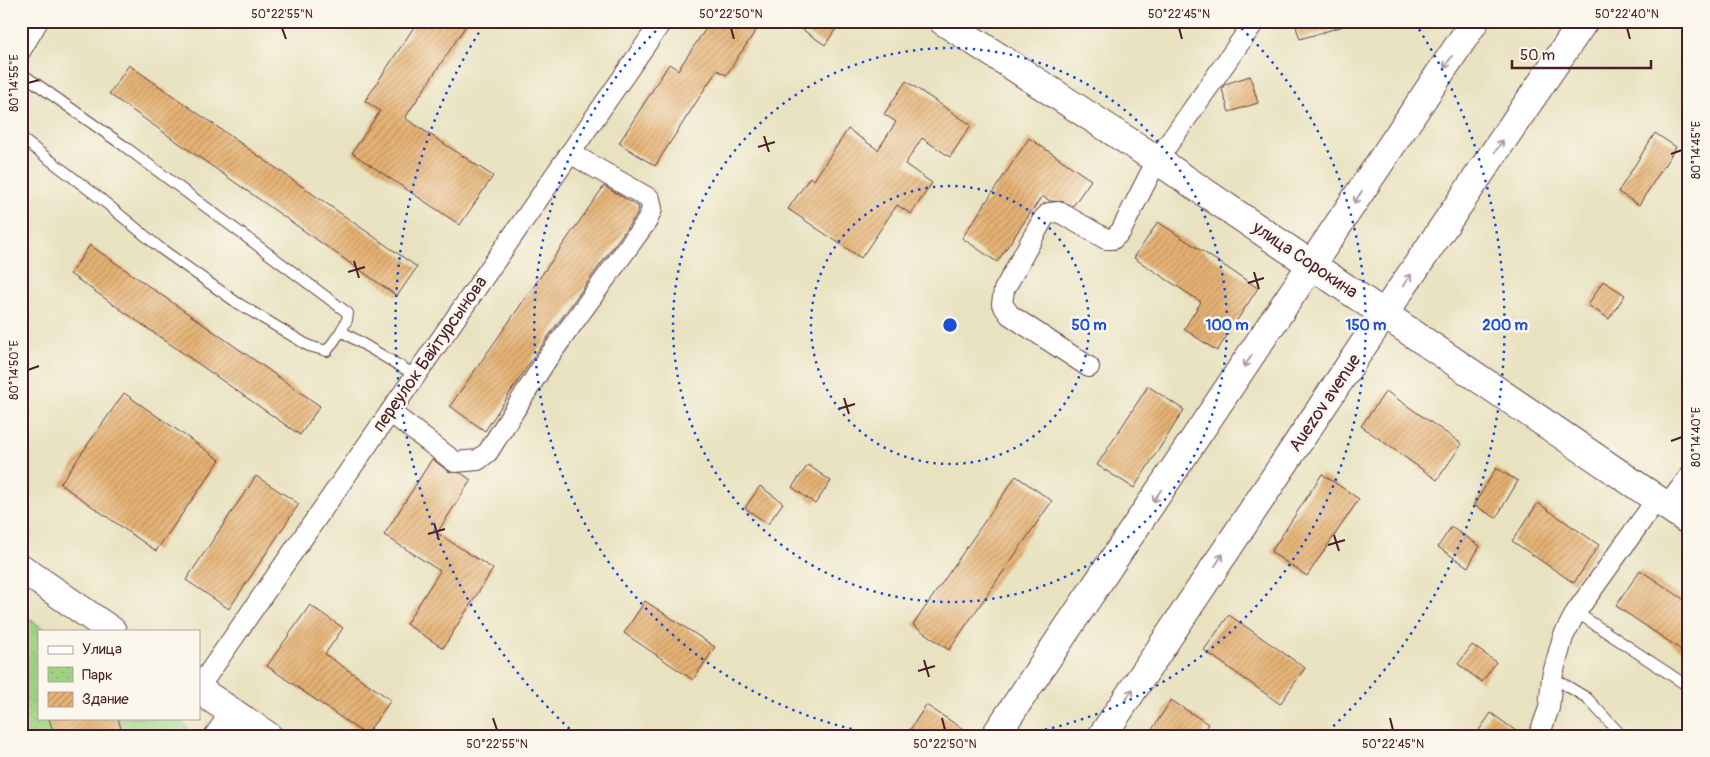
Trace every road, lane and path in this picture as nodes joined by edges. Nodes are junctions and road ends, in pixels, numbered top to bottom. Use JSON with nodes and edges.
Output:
{"nodes":[{"id":1,"x":38,"y":21,"type":"edge"},
{"id":2,"x":662,"y":21,"type":"edge"},
{"id":3,"x":943,"y":21,"type":"edge"},
{"id":4,"x":1255,"y":21,"type":"edge"},
{"id":5,"x":1475,"y":21,"type":"edge"},
{"id":6,"x":1584,"y":21,"type":"edge"},
{"id":7,"x":21,"y":50,"type":"edge"},
{"id":8,"x":21,"y":73,"type":"edge"},
{"id":9,"x":21,"y":138,"type":"edge"},
{"id":10,"x":570,"y":153,"type":"junction"},
{"id":11,"x":1157,"y":160,"type":"junction"},
{"id":12,"x":1312,"y":265,"type":"junction"},
{"id":13,"x":1384,"y":314,"type":"junction"},
{"id":14,"x":342,"y":331,"type":"junction"},
{"id":15,"x":1089,"y":368,"type":"dead end"},
{"id":16,"x":415,"y":375,"type":"junction"},
{"id":17,"x":390,"y":412,"type":"junction"},
{"id":18,"x":1689,"y":477,"type":"edge"},
{"id":19,"x":1671,"y":509,"type":"edge"},
{"id":20,"x":21,"y":568,"type":"edge"},
{"id":21,"x":1576,"y":612,"type":"junction"},
{"id":22,"x":111,"y":630,"type":"edge"},
{"id":23,"x":1552,"y":677,"type":"junction"},
{"id":24,"x":1689,"y":686,"type":"edge"},
{"id":25,"x":200,"y":688,"type":"edge"},
{"id":26,"x":200,"y":690,"type":"edge"},
{"id":27,"x":231,"y":712,"type":"junction"},
{"id":28,"x":214,"y":736,"type":"edge"},
{"id":29,"x":268,"y":736,"type":"edge"},
{"id":30,"x":996,"y":736,"type":"edge"},
{"id":31,"x":1102,"y":736,"type":"edge"},
{"id":32,"x":1539,"y":736,"type":"edge"},
{"id":33,"x":1622,"y":736,"type":"edge"}],
"edges":[{"from":1,"to":7,"type":"street"},
{"from":2,"to":10,"type":"street","name":"переулок Байтурсынова"},
{"from":3,"to":11,"type":"main road","name":"улица Сорокина"},
{"from":4,"to":11,"type":"street"},
{"from":5,"to":12,"type":"main road","one_way":true},
{"from":13,"to":6,"type":"main road","name":"Auezov avenue","one_way":true},
{"from":8,"to":14,"type":"lane"},
{"from":9,"to":14,"type":"lane"},
{"from":10,"to":16,"type":"street","name":"переулок Байтурсынова"},
{"from":10,"to":17,"type":"street"},
{"from":11,"to":12,"type":"main road","name":"улица Сорокина"},
{"from":11,"to":15,"type":"street"},
{"from":12,"to":13,"type":"main road","name":"улица Сорокина"},
{"from":12,"to":30,"type":"main road","one_way":true},
{"from":13,"to":19,"type":"main road","name":"улица Сорокина"},
{"from":31,"to":13,"type":"main road","name":"Auezov avenue","one_way":true},
{"from":14,"to":16,"type":"lane"},
{"from":16,"to":17,"type":"street","name":"переулок Байтурсынова"},
{"from":17,"to":25,"type":"street","name":"переулок Байтурсынова"},
{"from":18,"to":19,"type":"street"},
{"from":19,"to":21,"type":"street"},
{"from":20,"to":22,"type":"main road"},
{"from":21,"to":23,"type":"street"},
{"from":21,"to":24,"type":"lane"},
{"from":23,"to":32,"type":"street"},
{"from":23,"to":33,"type":"lane"},
{"from":26,"to":27,"type":"main road"},
{"from":27,"to":28,"type":"street"},
{"from":27,"to":29,"type":"main road"}]}
